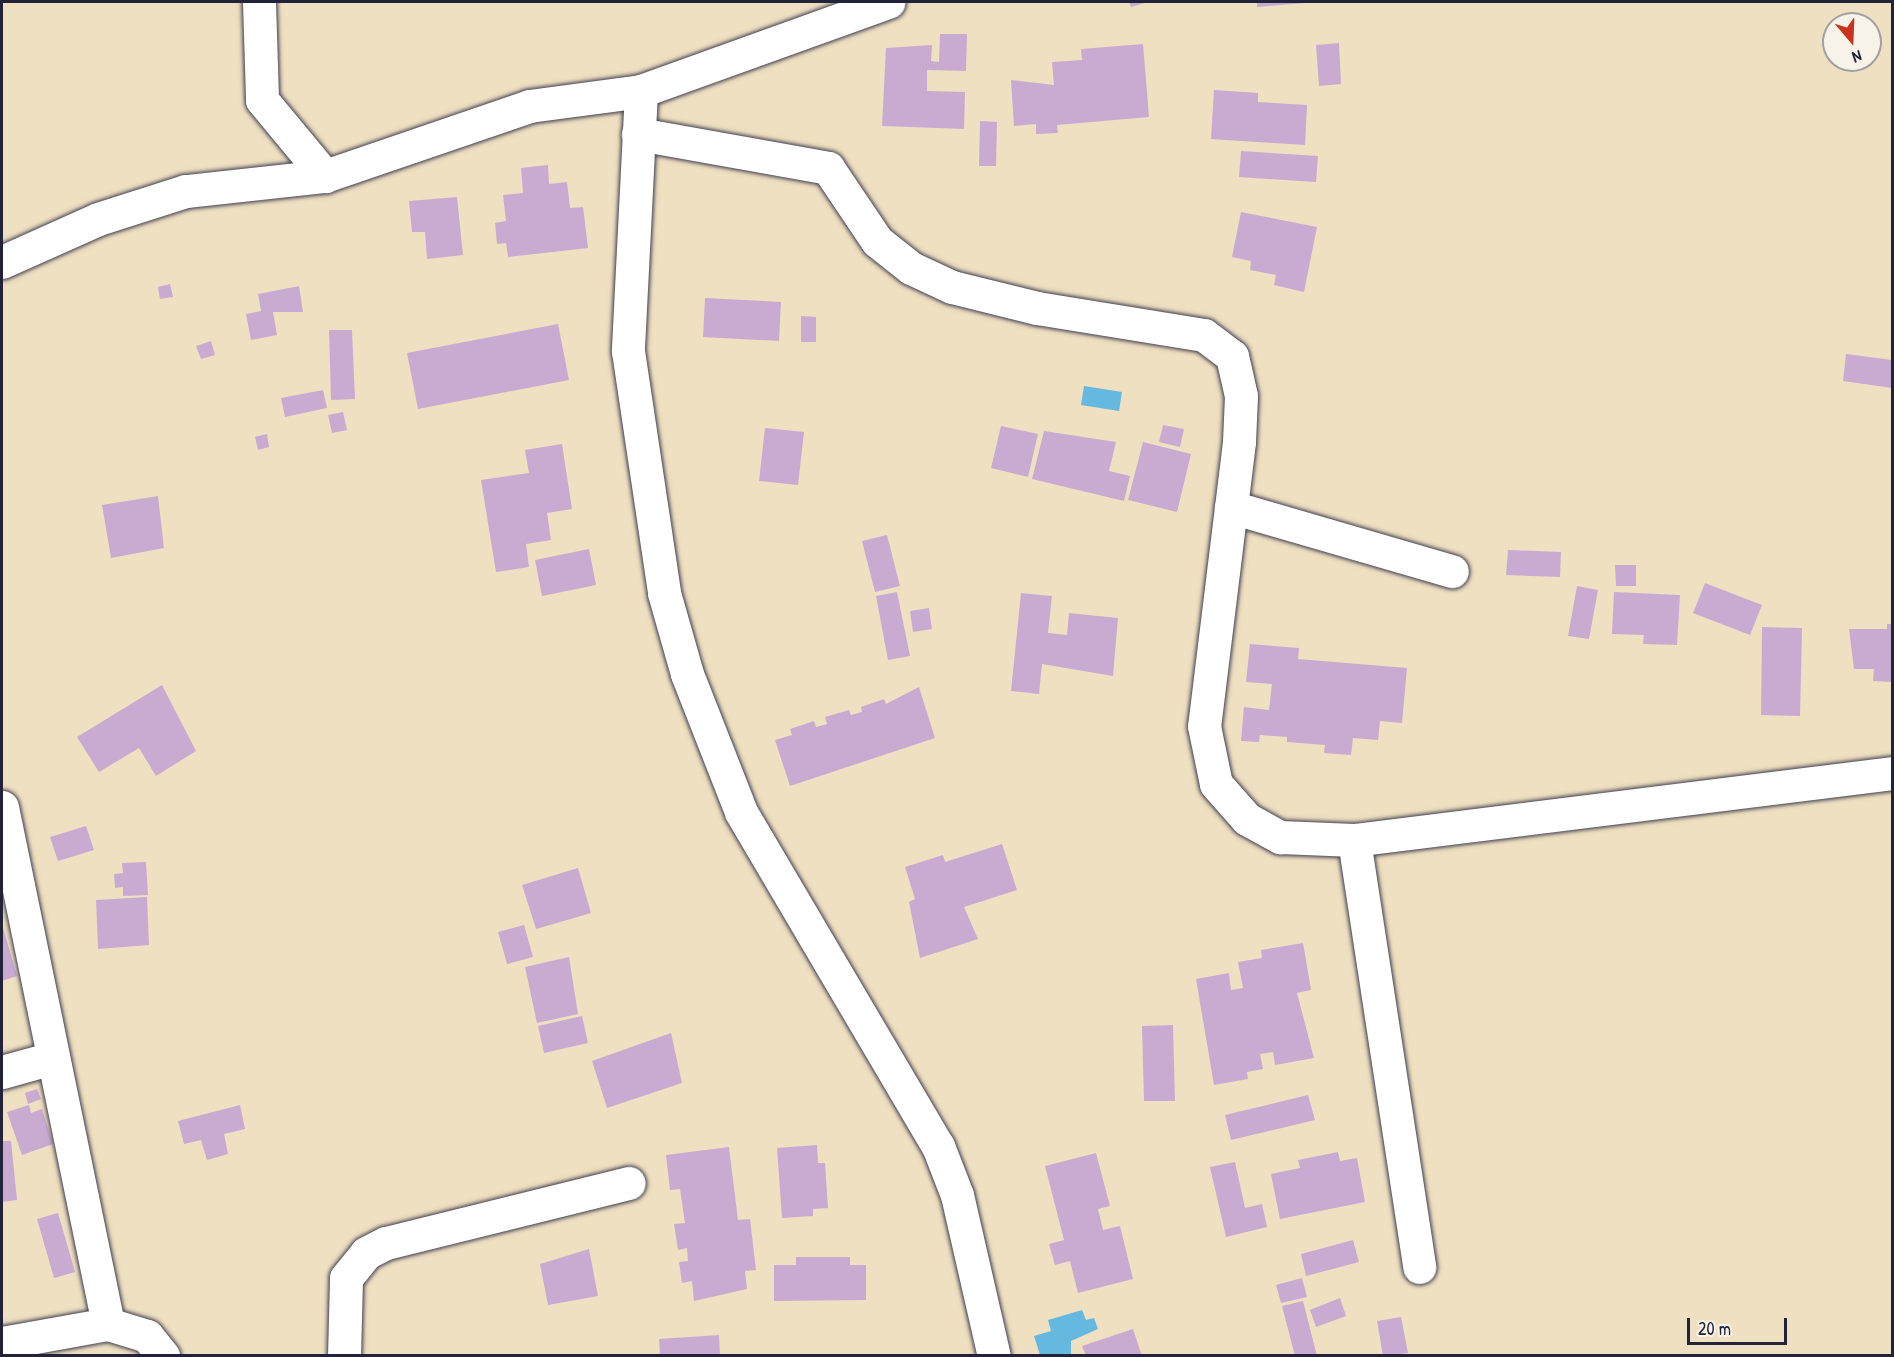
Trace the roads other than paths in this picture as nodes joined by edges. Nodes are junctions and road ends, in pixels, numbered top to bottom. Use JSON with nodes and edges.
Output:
{"nodes":[{"id":1,"x":259,"y":2,"type":"edge"},
{"id":2,"x":888,"y":2,"type":"edge"},
{"id":3,"x":641,"y":91,"type":"junction"},
{"id":4,"x":638,"y":134,"type":"junction"},
{"id":5,"x":325,"y":176,"type":"junction"},
{"id":6,"x":2,"y":262,"type":"edge"},
{"id":7,"x":1231,"y":507,"type":"junction"},
{"id":8,"x":1452,"y":572,"type":"dead end"},
{"id":9,"x":1893,"y":773,"type":"edge"},
{"id":10,"x":2,"y":807,"type":"edge"},
{"id":11,"x":1354,"y":840,"type":"junction"},
{"id":12,"x":49,"y":1059,"type":"junction"},
{"id":13,"x":2,"y":1071,"type":"edge"},
{"id":14,"x":629,"y":1183,"type":"dead end"},
{"id":15,"x":1419,"y":1267,"type":"dead end"},
{"id":16,"x":108,"y":1324,"type":"junction"},
{"id":17,"x":2,"y":1343,"type":"edge"},
{"id":18,"x":163,"y":1356,"type":"edge"},
{"id":19,"x":344,"y":1356,"type":"edge"},
{"id":20,"x":994,"y":1356,"type":"edge"}],
"edges":[{"from":1,"to":5,"type":"street"},
{"from":2,"to":3,"type":"street"},
{"from":3,"to":4,"type":"street"},
{"from":3,"to":5,"type":"street"},
{"from":4,"to":7,"type":"street"},
{"from":4,"to":20,"type":"street"},
{"from":5,"to":6,"type":"street"},
{"from":7,"to":8,"type":"street"},
{"from":7,"to":11,"type":"street"},
{"from":9,"to":11,"type":"street"},
{"from":10,"to":12,"type":"street"},
{"from":11,"to":15,"type":"street"},
{"from":12,"to":13,"type":"street"},
{"from":12,"to":16,"type":"street"},
{"from":14,"to":19,"type":"street"},
{"from":16,"to":17,"type":"street"},
{"from":16,"to":18,"type":"street"}]}
